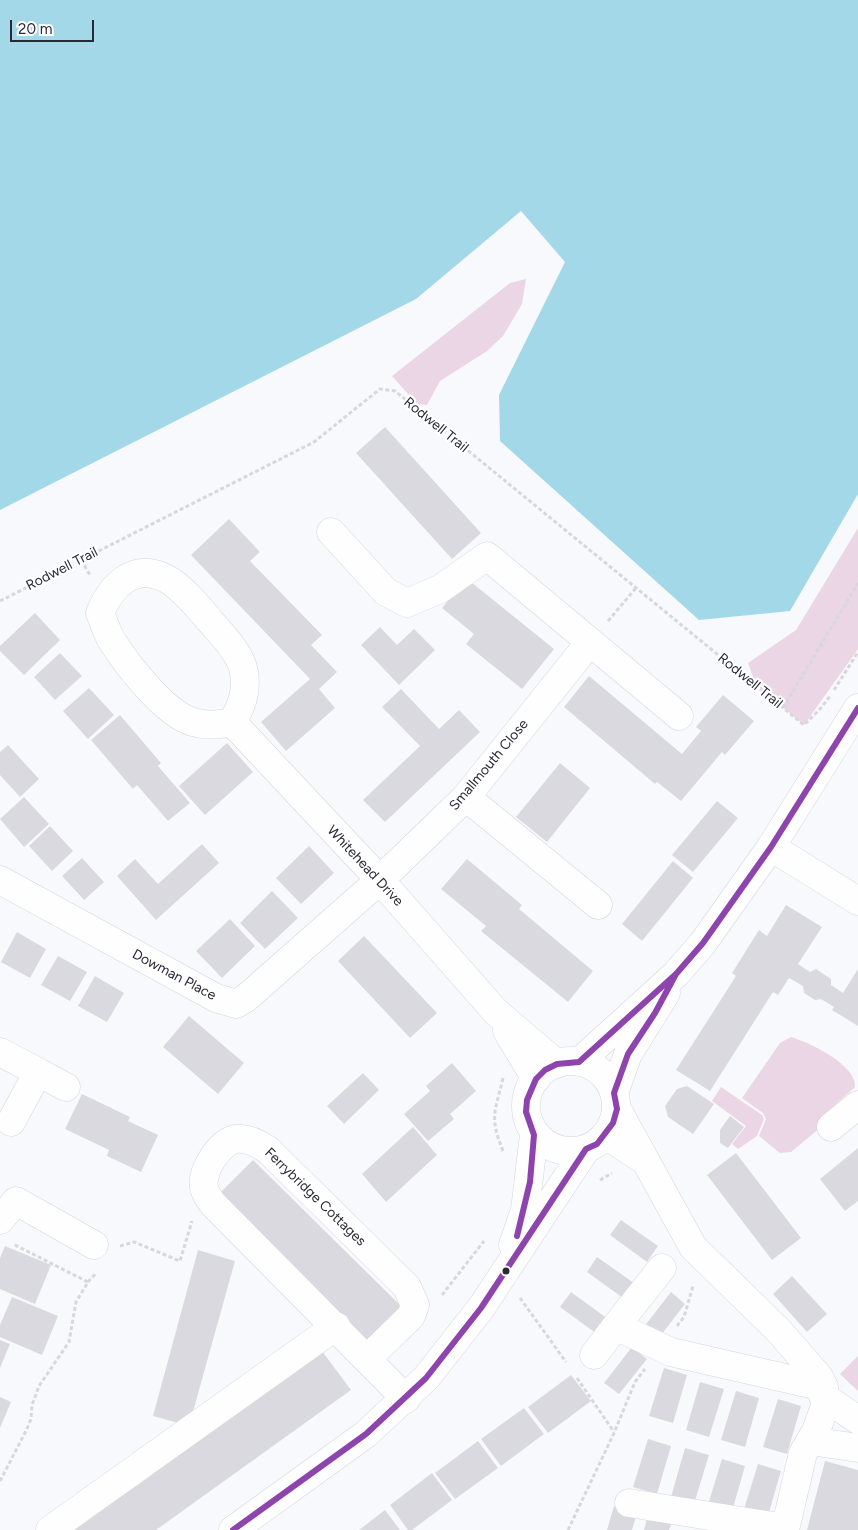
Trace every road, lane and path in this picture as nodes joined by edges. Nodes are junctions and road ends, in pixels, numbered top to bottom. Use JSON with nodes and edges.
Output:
{"nodes":[{"id":1,"x":331,"y":532,"type":"dead end"},
{"id":2,"x":858,"y":583,"type":"edge"},
{"id":3,"x":636,"y":588,"type":"junction"},
{"id":4,"x":0,"y":601,"type":"edge"},
{"id":5,"x":590,"y":642,"type":"junction"},
{"id":6,"x":858,"y":652,"type":"edge"},
{"id":7,"x":783,"y":708,"type":"junction"},
{"id":8,"x":858,"y":708,"type":"edge"},
{"id":9,"x":678,"y":716,"type":"dead end"},
{"id":10,"x":232,"y":722,"type":"junction"},
{"id":11,"x":466,"y":797,"type":"junction"},
{"id":12,"x":771,"y":846,"type":"junction"},
{"id":13,"x":0,"y":880,"type":"edge"},
{"id":14,"x":380,"y":880,"type":"junction"},
{"id":15,"x":858,"y":901,"type":"edge"},
{"id":16,"x":598,"y":904,"type":"dead end"},
{"id":17,"x":676,"y":974,"type":"junction"},
{"id":18,"x":0,"y":1052,"type":"edge"},
{"id":19,"x":557,"y":1068,"type":"junction"},
{"id":20,"x":38,"y":1072,"type":"junction"},
{"id":21,"x":503,"y":1072,"type":"dead end"},
{"id":22,"x":66,"y":1087,"type":"dead end"},
{"id":23,"x":615,"y":1101,"type":"junction"},
{"id":24,"x":858,"y":1105,"type":"edge"},
{"id":25,"x":11,"y":1122,"type":"dead end"},
{"id":26,"x":831,"y":1127,"type":"dead end"},
{"id":27,"x":534,"y":1134,"type":"junction"},
{"id":28,"x":596,"y":1142,"type":"junction"},
{"id":29,"x":504,"y":1152,"type":"dead end"},
{"id":30,"x":643,"y":1160,"type":"junction"},
{"id":31,"x":594,"y":1188,"type":"dead end"},
{"id":32,"x":213,"y":1204,"type":"junction"},
{"id":33,"x":2,"y":1230,"type":"edge"},
{"id":34,"x":488,"y":1234,"type":"dead end"},
{"id":35,"x":693,"y":1247,"type":"junction"},
{"id":36,"x":103,"y":1254,"type":"junction"},
{"id":37,"x":662,"y":1268,"type":"dead end"},
{"id":38,"x":502,"y":1276,"type":"junction"},
{"id":39,"x":88,"y":1282,"type":"junction"},
{"id":40,"x":436,"y":1303,"type":"dead end"},
{"id":41,"x":336,"y":1326,"type":"junction"},
{"id":42,"x":616,"y":1326,"type":"junction"},
{"id":43,"x":661,"y":1348,"type":"junction"},
{"id":44,"x":594,"y":1355,"type":"dead end"},
{"id":45,"x":368,"y":1358,"type":"junction"},
{"id":46,"x":824,"y":1392,"type":"junction"},
{"id":47,"x":406,"y":1399,"type":"junction"},
{"id":48,"x":858,"y":1420,"type":"edge"},
{"id":49,"x":614,"y":1433,"type":"junction"},
{"id":50,"x":810,"y":1441,"type":"junction"},
{"id":51,"x":858,"y":1448,"type":"edge"},
{"id":52,"x":0,"y":1481,"type":"edge"},
{"id":53,"x":628,"y":1503,"type":"dead end"},
{"id":54,"x":785,"y":1529,"type":"edge"},
{"id":55,"x":50,"y":1530,"type":"edge"},
{"id":56,"x":233,"y":1530,"type":"edge"},
{"id":57,"x":568,"y":1530,"type":"edge"}],
"edges":[{"from":1,"to":5,"type":"main road"},
{"from":2,"to":7,"type":"path"},
{"from":3,"to":4,"type":"path","name":"Rodwell Trail"},
{"from":3,"to":5,"type":"path"},
{"from":3,"to":7,"type":"path","name":"Rodwell Trail"},
{"from":5,"to":9,"type":"main road"},
{"from":5,"to":11,"type":"main road","name":"Smallmouth Close"},
{"from":6,"to":7,"type":"path","name":"Rodwell Trail"},
{"from":8,"to":12,"type":"main road"},
{"from":10,"to":10,"type":"main road"},
{"from":10,"to":14,"type":"main road","name":"Whitehead Drive"},
{"from":11,"to":14,"type":"main road","name":"Smallmouth Close"},
{"from":11,"to":16,"type":"main road"},
{"from":12,"to":15,"type":"main road"},
{"from":12,"to":17,"type":"main road"},
{"from":13,"to":14,"type":"main road","name":"Dowman Place"},
{"from":14,"to":19,"type":"main road","name":"Whitehead Drive"},
{"from":17,"to":19,"type":"main road"},
{"from":17,"to":23,"type":"main road"},
{"from":18,"to":20,"type":"main road"},
{"from":19,"to":23,"type":"main road"},
{"from":19,"to":27,"type":"main road"},
{"from":20,"to":22,"type":"main road"},
{"from":20,"to":25,"type":"main road"},
{"from":21,"to":29,"type":"path"},
{"from":23,"to":28,"type":"main road"},
{"from":23,"to":30,"type":"main road"},
{"from":24,"to":26,"type":"main road"},
{"from":27,"to":28,"type":"main road"},
{"from":27,"to":38,"type":"main road"},
{"from":28,"to":30,"type":"main road"},
{"from":28,"to":38,"type":"main road"},
{"from":30,"to":31,"type":"path"},
{"from":30,"to":35,"type":"main road"},
{"from":32,"to":36,"type":"path"},
{"from":32,"to":41,"type":"main road","name":"Ferrybridge Cottages"},
{"from":32,"to":45,"type":"main road","name":"Ferrybridge Cottages"},
{"from":33,"to":36,"type":"main road"},
{"from":33,"to":39,"type":"path"},
{"from":34,"to":40,"type":"path"},
{"from":35,"to":43,"type":"path"},
{"from":35,"to":46,"type":"main road"},
{"from":36,"to":39,"type":"path"},
{"from":37,"to":42,"type":"main road"},
{"from":38,"to":47,"type":"main road"},
{"from":38,"to":49,"type":"path"},
{"from":39,"to":52,"type":"path"},
{"from":41,"to":45,"type":"main road","name":"Ferrybridge Cottages"},
{"from":41,"to":55,"type":"main road"},
{"from":42,"to":43,"type":"main road"},
{"from":42,"to":44,"type":"main road"},
{"from":43,"to":46,"type":"main road"},
{"from":43,"to":49,"type":"path"},
{"from":45,"to":47,"type":"main road","name":"Ferrybridge Cottages"},
{"from":46,"to":48,"type":"main road"},
{"from":46,"to":50,"type":"main road"},
{"from":47,"to":56,"type":"main road"},
{"from":49,"to":57,"type":"path"},
{"from":50,"to":51,"type":"main road"},
{"from":50,"to":54,"type":"main road"},
{"from":53,"to":54,"type":"main road"}]}
